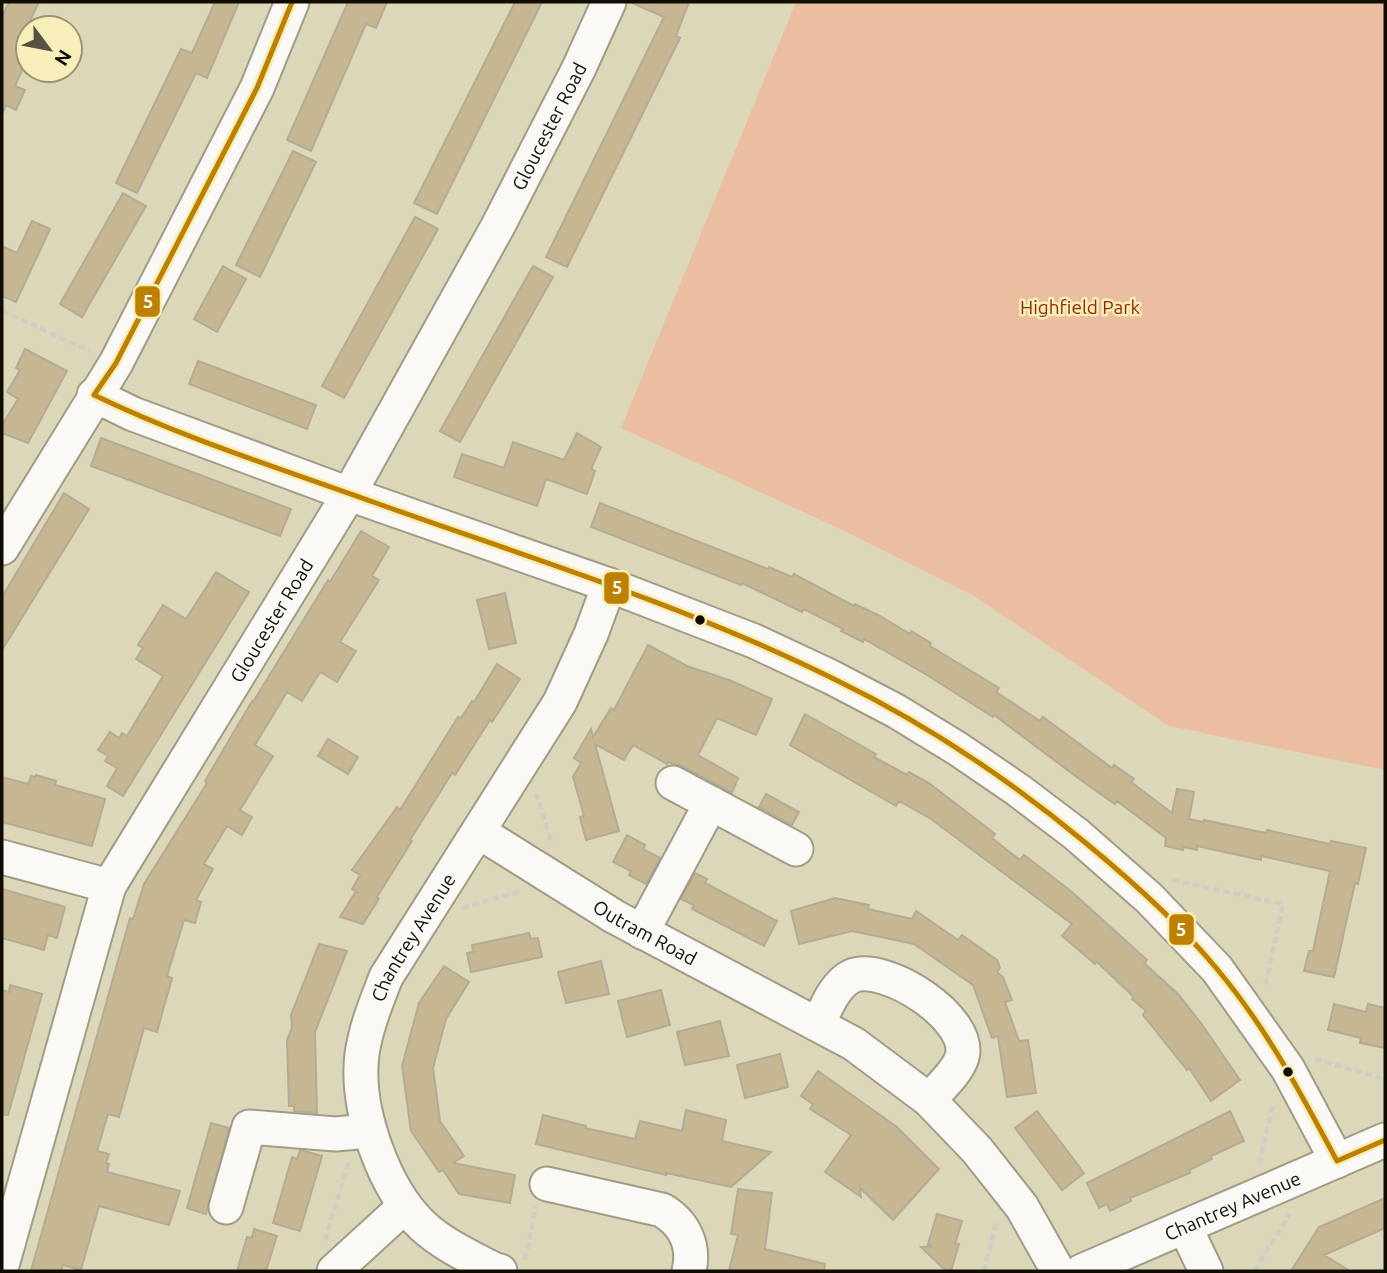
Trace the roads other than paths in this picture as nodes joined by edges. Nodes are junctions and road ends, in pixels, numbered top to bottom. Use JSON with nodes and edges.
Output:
{"nodes":[{"id":1,"x":292,"y":2,"type":"edge"},
{"id":2,"x":609,"y":2,"type":"edge"},
{"id":3,"x":94,"y":395,"type":"junction"},
{"id":4,"x":349,"y":494,"type":"junction"},
{"id":5,"x":2,"y":548,"type":"edge"},
{"id":6,"x":609,"y":585,"type":"junction"},
{"id":7,"x":673,"y":783,"type":"dead end"},
{"id":8,"x":711,"y":803,"type":"junction"},
{"id":9,"x":479,"y":832,"type":"junction"},
{"id":10,"x":796,"y":849,"type":"dead end"},
{"id":11,"x":2,"y":857,"type":"edge"},
{"id":12,"x":109,"y":886,"type":"junction"},
{"id":13,"x":642,"y":932,"type":"junction"},
{"id":14,"x":818,"y":1024,"type":"junction"},
{"id":15,"x":929,"y":1100,"type":"junction"},
{"id":16,"x":370,"y":1131,"type":"junction"},
{"id":17,"x":1385,"y":1140,"type":"edge"},
{"id":18,"x":1327,"y":1165,"type":"junction"},
{"id":19,"x":547,"y":1184,"type":"road end"},
{"id":20,"x":405,"y":1206,"type":"junction"},
{"id":21,"x":226,"y":1207,"type":"dead end"},
{"id":22,"x":1185,"y":1227,"type":"junction"},
{"id":23,"x":328,"y":1261,"type":"edge"},
{"id":24,"x":2,"y":1265,"type":"edge"},
{"id":25,"x":500,"y":1271,"type":"edge"},
{"id":26,"x":689,"y":1271,"type":"edge"},
{"id":27,"x":1058,"y":1271,"type":"edge"},
{"id":28,"x":1082,"y":1271,"type":"edge"},
{"id":29,"x":1206,"y":1271,"type":"edge"}],
"edges":[{"from":1,"to":3,"type":"street"},
{"from":2,"to":4,"type":"street","name":"Gloucester Road"},
{"from":3,"to":4,"type":"street"},
{"from":3,"to":5,"type":"street"},
{"from":4,"to":6,"type":"street"},
{"from":4,"to":12,"type":"street","name":"Gloucester Road"},
{"from":6,"to":9,"type":"street","name":"Chantrey Avenue"},
{"from":6,"to":18,"type":"street"},
{"from":7,"to":8,"type":"street"},
{"from":8,"to":10,"type":"street"},
{"from":8,"to":13,"type":"street"},
{"from":9,"to":13,"type":"street","name":"Outram Road"},
{"from":9,"to":16,"type":"street","name":"Chantrey Avenue"},
{"from":11,"to":12,"type":"street"},
{"from":12,"to":24,"type":"street","name":"Gloucester Road"},
{"from":13,"to":14,"type":"street","name":"Outram Road"},
{"from":14,"to":15,"type":"street","name":"Outram Road"},
{"from":14,"to":15,"type":"street"},
{"from":15,"to":27,"type":"street","name":"Outram Road"},
{"from":16,"to":20,"type":"street","name":"Chantrey Avenue"},
{"from":16,"to":21,"type":"street"},
{"from":17,"to":18,"type":"street","name":"Chantrey Avenue"},
{"from":18,"to":22,"type":"street","name":"Chantrey Avenue"},
{"from":19,"to":26,"type":"street"},
{"from":20,"to":23,"type":"street"},
{"from":20,"to":25,"type":"street","name":"Chantrey Avenue"},
{"from":22,"to":28,"type":"street","name":"Chantrey Avenue"},
{"from":22,"to":29,"type":"street"}]}
